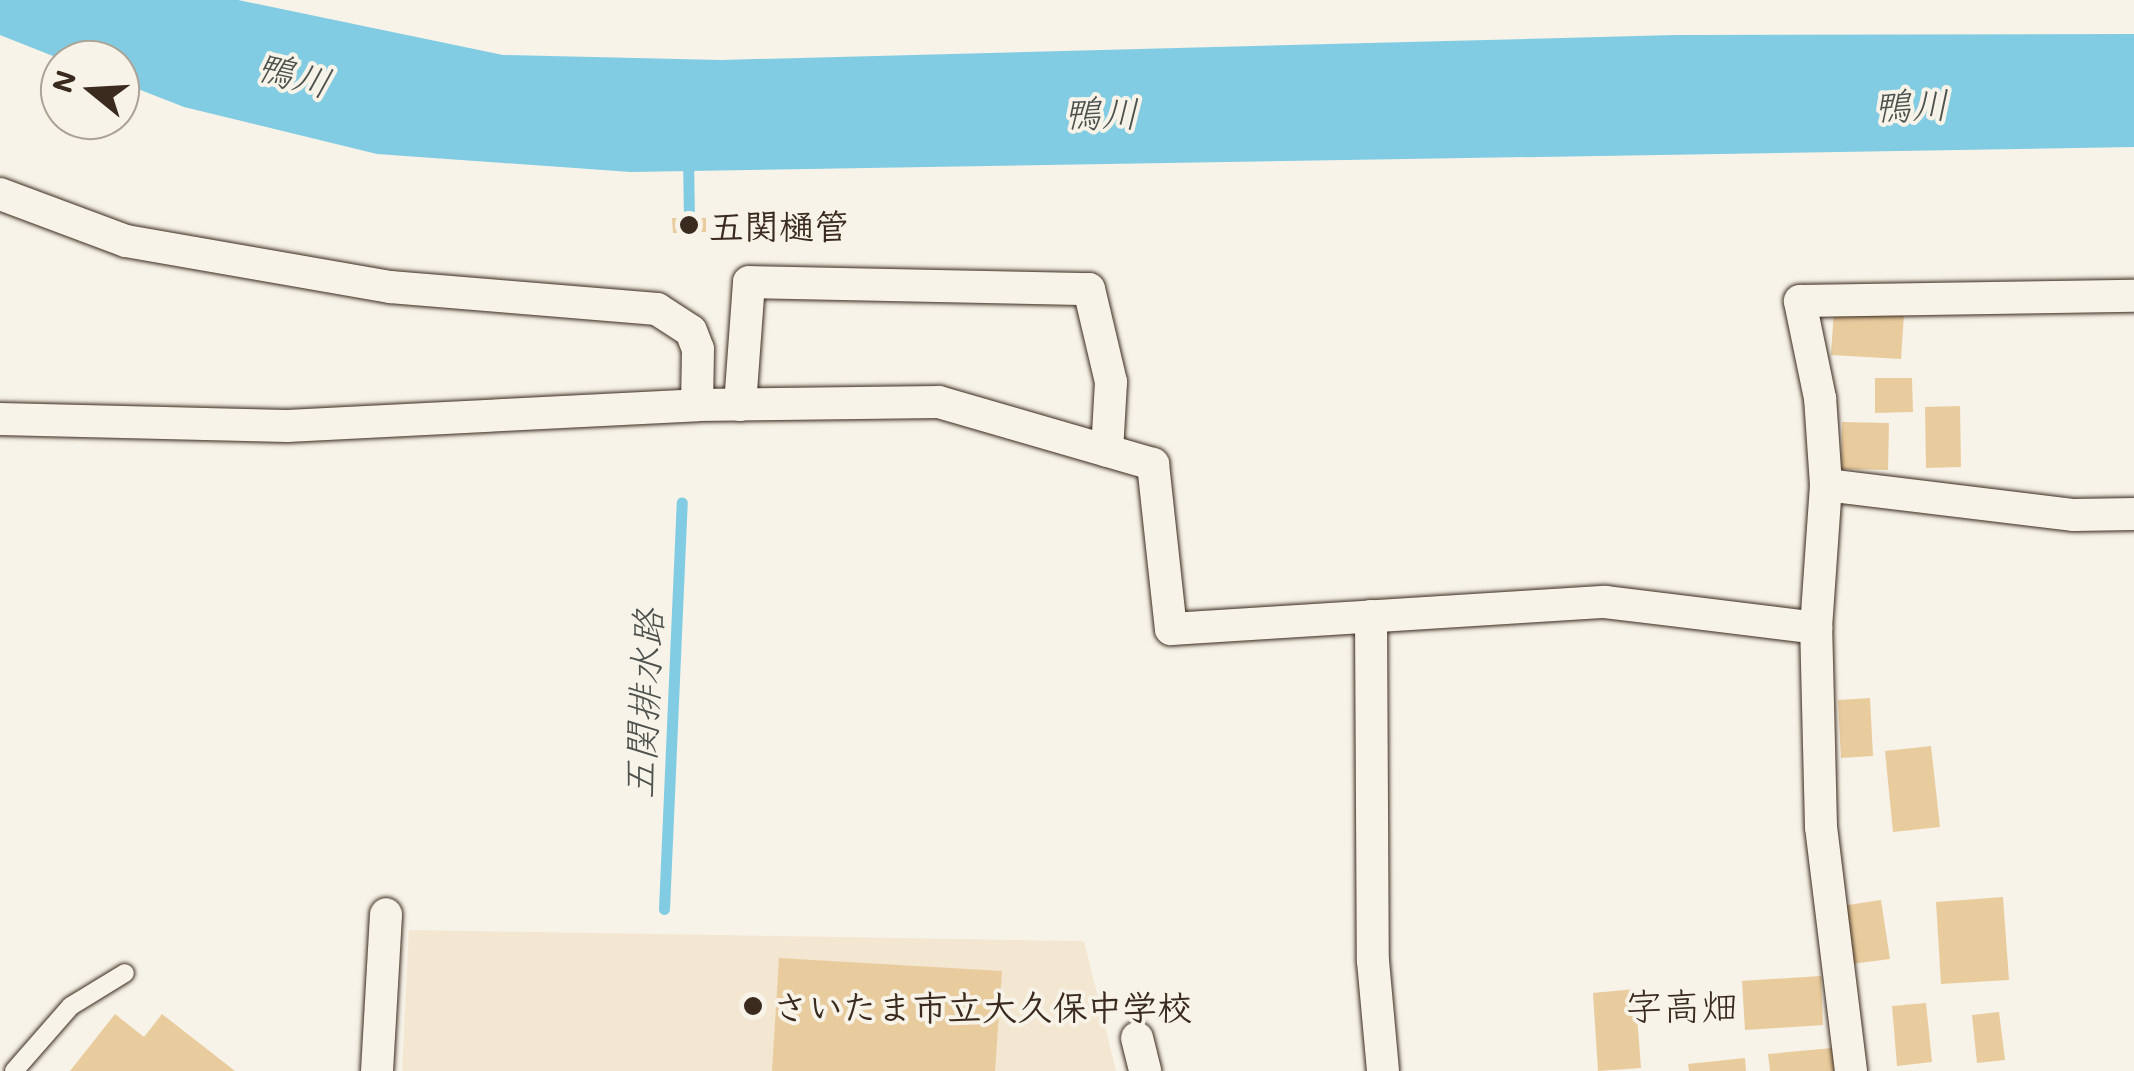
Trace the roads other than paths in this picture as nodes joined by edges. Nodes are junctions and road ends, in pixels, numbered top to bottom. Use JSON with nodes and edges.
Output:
{"nodes":[{"id":1,"x":0,"y":194,"type":"edge"},
{"id":2,"x":2134,"y":296,"type":"edge"},
{"id":3,"x":740,"y":404,"type":"junction"},
{"id":4,"x":697,"y":405,"type":"junction"},
{"id":5,"x":0,"y":419,"type":"edge"},
{"id":6,"x":1107,"y":451,"type":"junction"},
{"id":7,"x":1826,"y":485,"type":"junction"},
{"id":8,"x":2134,"y":514,"type":"edge"},
{"id":9,"x":1371,"y":616,"type":"junction"},
{"id":10,"x":1816,"y":628,"type":"junction"},
{"id":11,"x":386,"y":914,"type":"dead end"},
{"id":12,"x":125,"y":972,"type":"dead end"},
{"id":13,"x":1137,"y":1038,"type":"dead end"},
{"id":14,"x":14,"y":1071,"type":"edge"},
{"id":15,"x":377,"y":1071,"type":"edge"},
{"id":16,"x":1145,"y":1071,"type":"edge"},
{"id":17,"x":1383,"y":1071,"type":"edge"},
{"id":18,"x":1851,"y":1071,"type":"edge"}],
"edges":[{"from":1,"to":4,"type":"street"},
{"from":2,"to":7,"type":"street"},
{"from":3,"to":4,"type":"street"},
{"from":3,"to":6,"type":"street"},
{"from":3,"to":6,"type":"street"},
{"from":4,"to":5,"type":"street"},
{"from":6,"to":9,"type":"street"},
{"from":7,"to":8,"type":"street"},
{"from":7,"to":10,"type":"street"},
{"from":9,"to":10,"type":"street"},
{"from":9,"to":17,"type":"street"},
{"from":10,"to":18,"type":"street"},
{"from":11,"to":15,"type":"street"},
{"from":12,"to":14,"type":"lane"},
{"from":13,"to":16,"type":"street"}]}
